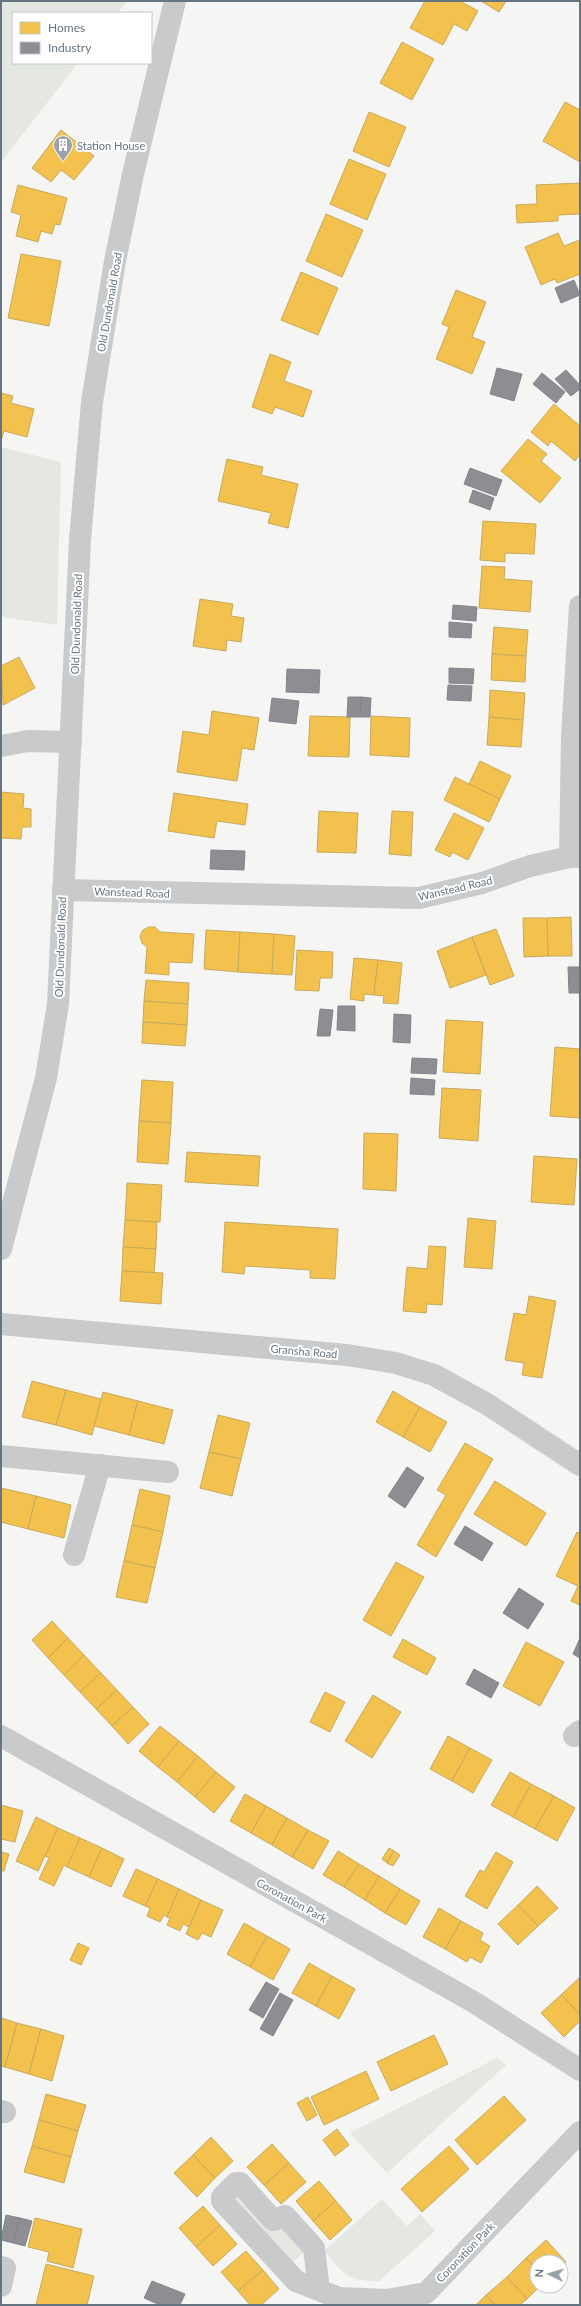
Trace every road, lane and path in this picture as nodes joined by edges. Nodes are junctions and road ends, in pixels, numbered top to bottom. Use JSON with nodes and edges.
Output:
{"nodes":[{"id":1,"x":174,"y":1,"type":"edge"},
{"id":2,"x":580,"y":606,"type":"edge"},
{"id":3,"x":72,"y":742,"type":"junction"},
{"id":4,"x":1,"y":746,"type":"edge"},
{"id":5,"x":575,"y":857,"type":"edge"},
{"id":6,"x":63,"y":890,"type":"junction"},
{"id":7,"x":1,"y":1249,"type":"edge"},
{"id":8,"x":1,"y":1324,"type":"edge"},
{"id":9,"x":1,"y":1456,"type":"edge"},
{"id":10,"x":100,"y":1465,"type":"junction"},
{"id":11,"x":580,"y":1465,"type":"edge"},
{"id":12,"x":168,"y":1472,"type":"dead end"},
{"id":13,"x":74,"y":1555,"type":"dead end"},
{"id":14,"x":1,"y":1736,"type":"edge"},
{"id":15,"x":580,"y":2070,"type":"edge"},
{"id":16,"x":580,"y":2132,"type":"edge"},
{"id":17,"x":1,"y":2266,"type":"edge"},
{"id":18,"x":1,"y":2286,"type":"edge"},
{"id":19,"x":319,"y":2290,"type":"junction"}],
"edges":[{"from":1,"to":3,"type":"street","name":"Old Dundonald Road"},
{"from":2,"to":5,"type":"street","name":"Wanstead Road"},
{"from":3,"to":4,"type":"street"},
{"from":3,"to":6,"type":"street","name":"Old Dundonald Road"},
{"from":5,"to":6,"type":"street","name":"Wanstead Road"},
{"from":6,"to":7,"type":"street","name":"Old Dundonald Road"},
{"from":8,"to":11,"type":"street","name":"Gransha Road"},
{"from":9,"to":10,"type":"street"},
{"from":10,"to":12,"type":"street"},
{"from":10,"to":13,"type":"street"},
{"from":14,"to":15,"type":"street","name":"Coronation Park"},
{"from":16,"to":19,"type":"street","name":"Coronation Park"},
{"from":17,"to":18,"type":"street"},
{"from":19,"to":19,"type":"street","name":"Coronation Park"}]}
